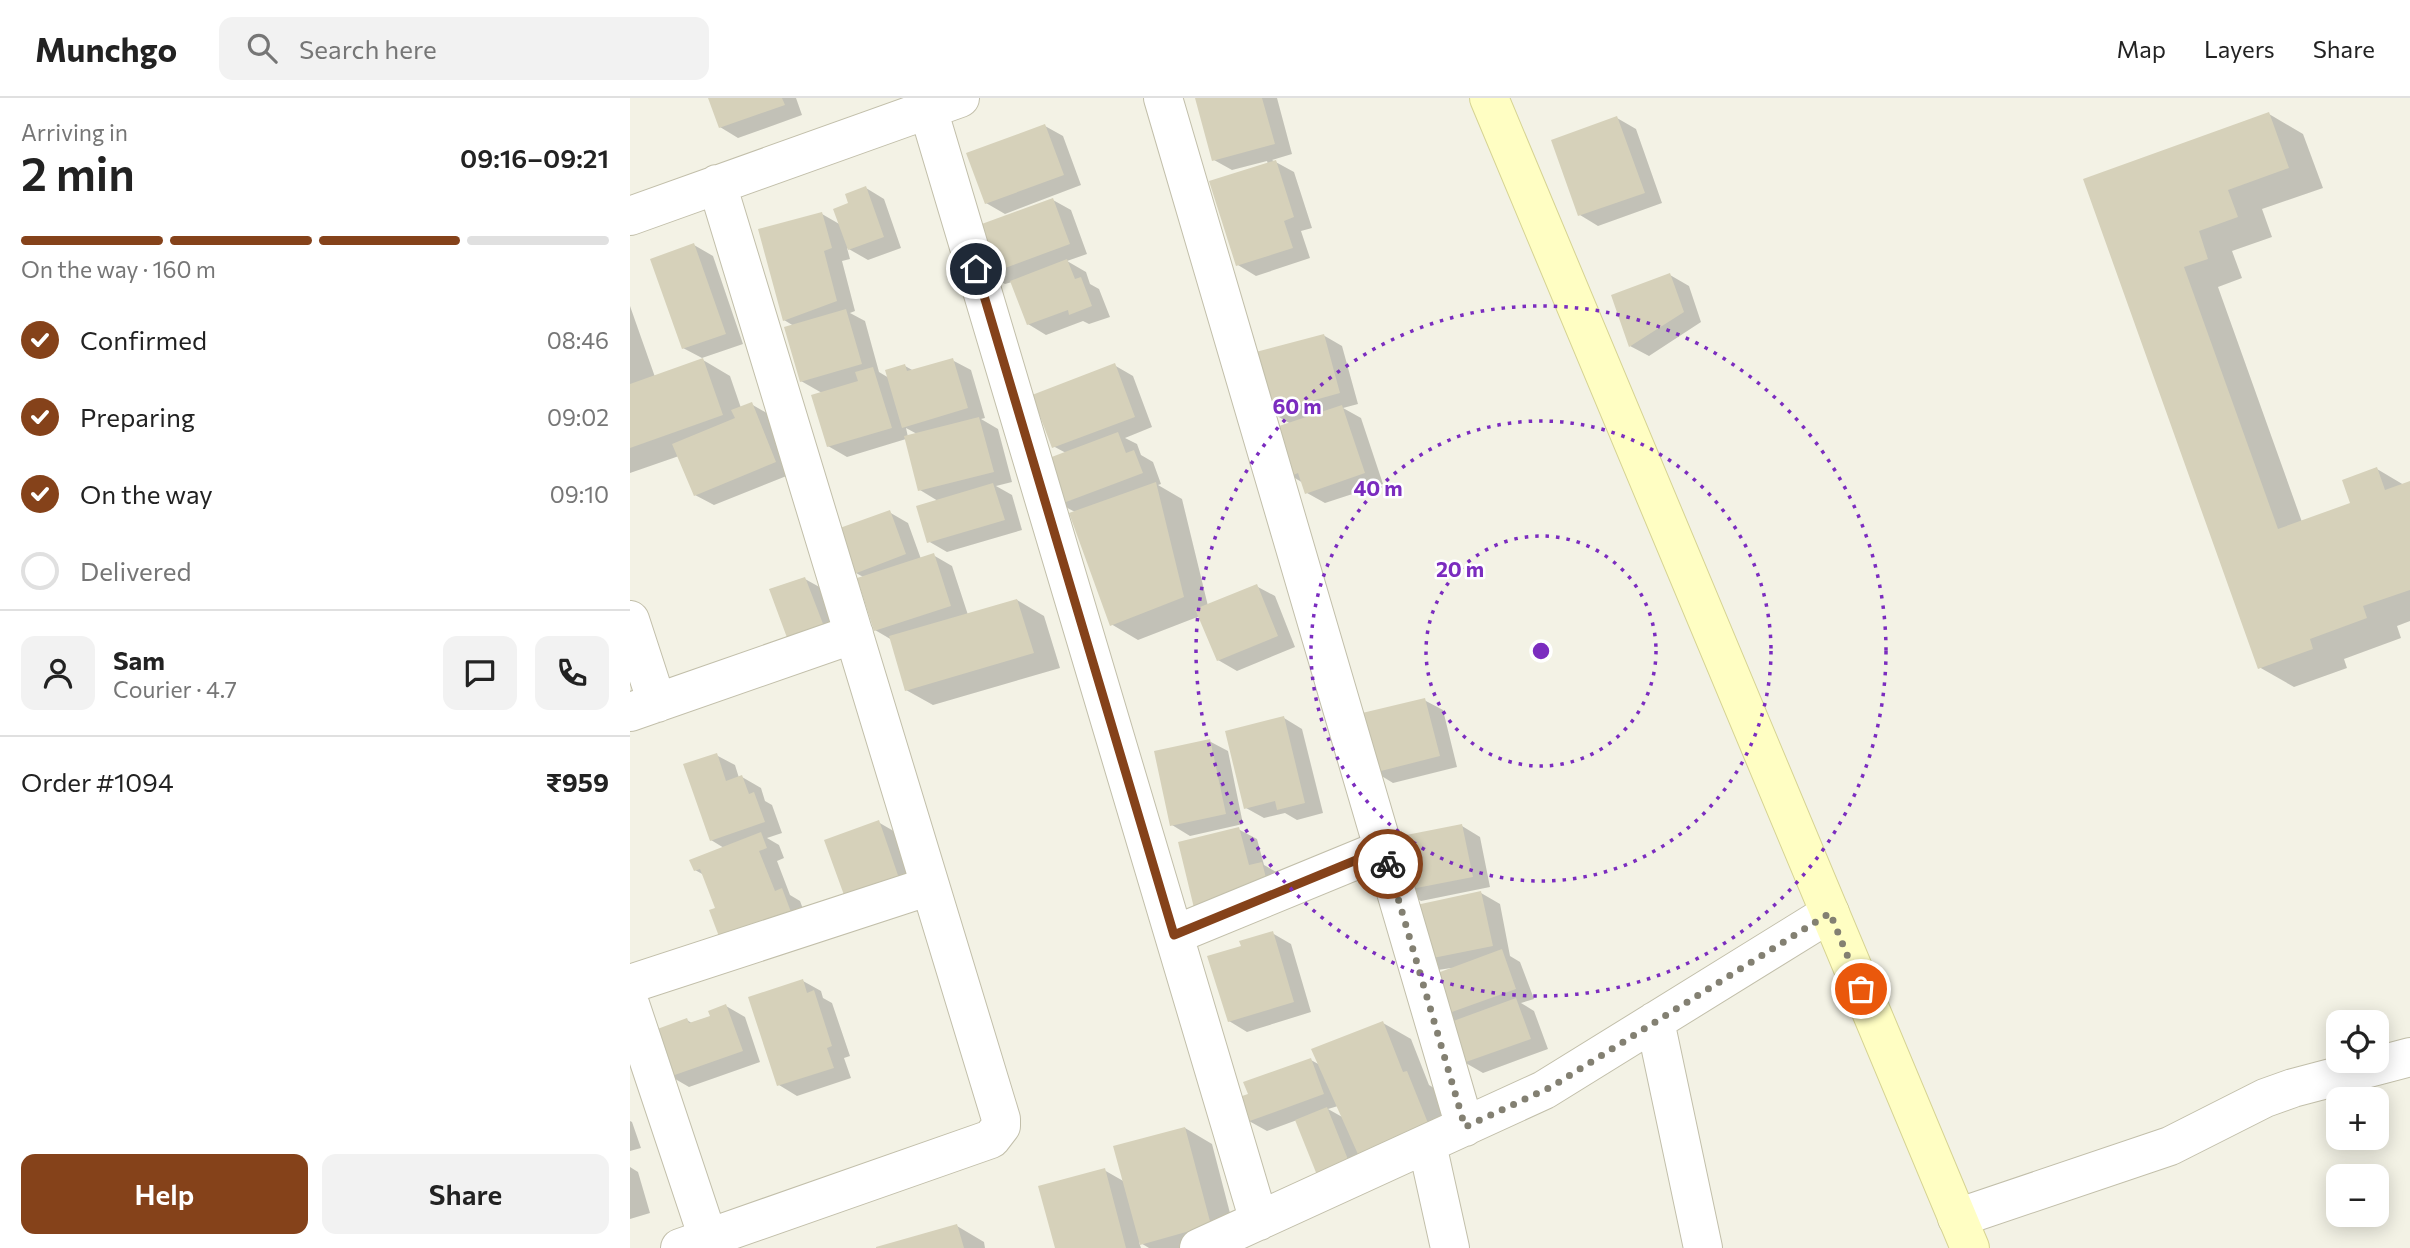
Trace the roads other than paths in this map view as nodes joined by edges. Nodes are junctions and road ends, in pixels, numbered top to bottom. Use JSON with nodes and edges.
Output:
{"nodes":[{"id":1,"x":1163,"y":98,"type":"edge"},
{"id":2,"x":1489,"y":98,"type":"edge"},
{"id":3,"x":944,"y":104,"type":"edge"},
{"id":4,"x":717,"y":184,"type":"junction"},
{"id":5,"x":630,"y":216,"type":"edge"},
{"id":6,"x":630,"y":620,"type":"edge"},
{"id":7,"x":854,"y":634,"type":"junction"},
{"id":8,"x":643,"y":707,"type":"edge"},
{"id":9,"x":1383,"y":849,"type":"junction"},
{"id":10,"x":930,"y":886,"type":"junction"},
{"id":11,"x":1830,"y":913,"type":"junction"},
{"id":12,"x":1174,"y":935,"type":"junction"},
{"id":13,"x":630,"y":984,"type":"edge"},
{"id":14,"x":630,"y":1004,"type":"edge"},
{"id":15,"x":1655,"y":1021,"type":"junction"},
{"id":16,"x":2410,"y":1057,"type":"edge"},
{"id":17,"x":1465,"y":1127,"type":"junction"},
{"id":18,"x":1427,"y":1144,"type":"junction"},
{"id":19,"x":1259,"y":1221,"type":"junction"},
{"id":20,"x":1963,"y":1233,"type":"edge"},
{"id":21,"x":694,"y":1243,"type":"edge"},
{"id":22,"x":1199,"y":1248,"type":"edge"},
{"id":23,"x":1450,"y":1248,"type":"edge"},
{"id":24,"x":1703,"y":1248,"type":"edge"}],
"edges":[{"from":1,"to":9,"type":"street"},
{"from":2,"to":11,"type":"street"},
{"from":3,"to":4,"type":"street"},
{"from":3,"to":12,"type":"street"},
{"from":4,"to":5,"type":"street"},
{"from":4,"to":7,"type":"street"},
{"from":6,"to":8,"type":"street"},
{"from":7,"to":8,"type":"street"},
{"from":7,"to":10,"type":"street"},
{"from":9,"to":12,"type":"street"},
{"from":9,"to":17,"type":"street"},
{"from":10,"to":13,"type":"street"},
{"from":10,"to":21,"type":"street"},
{"from":11,"to":15,"type":"street"},
{"from":11,"to":20,"type":"street"},
{"from":12,"to":19,"type":"street"},
{"from":14,"to":21,"type":"street"},
{"from":15,"to":17,"type":"street"},
{"from":15,"to":24,"type":"street"},
{"from":16,"to":20,"type":"street"},
{"from":17,"to":18,"type":"street"},
{"from":18,"to":19,"type":"street"},
{"from":18,"to":23,"type":"street"},
{"from":19,"to":22,"type":"street"}]}
